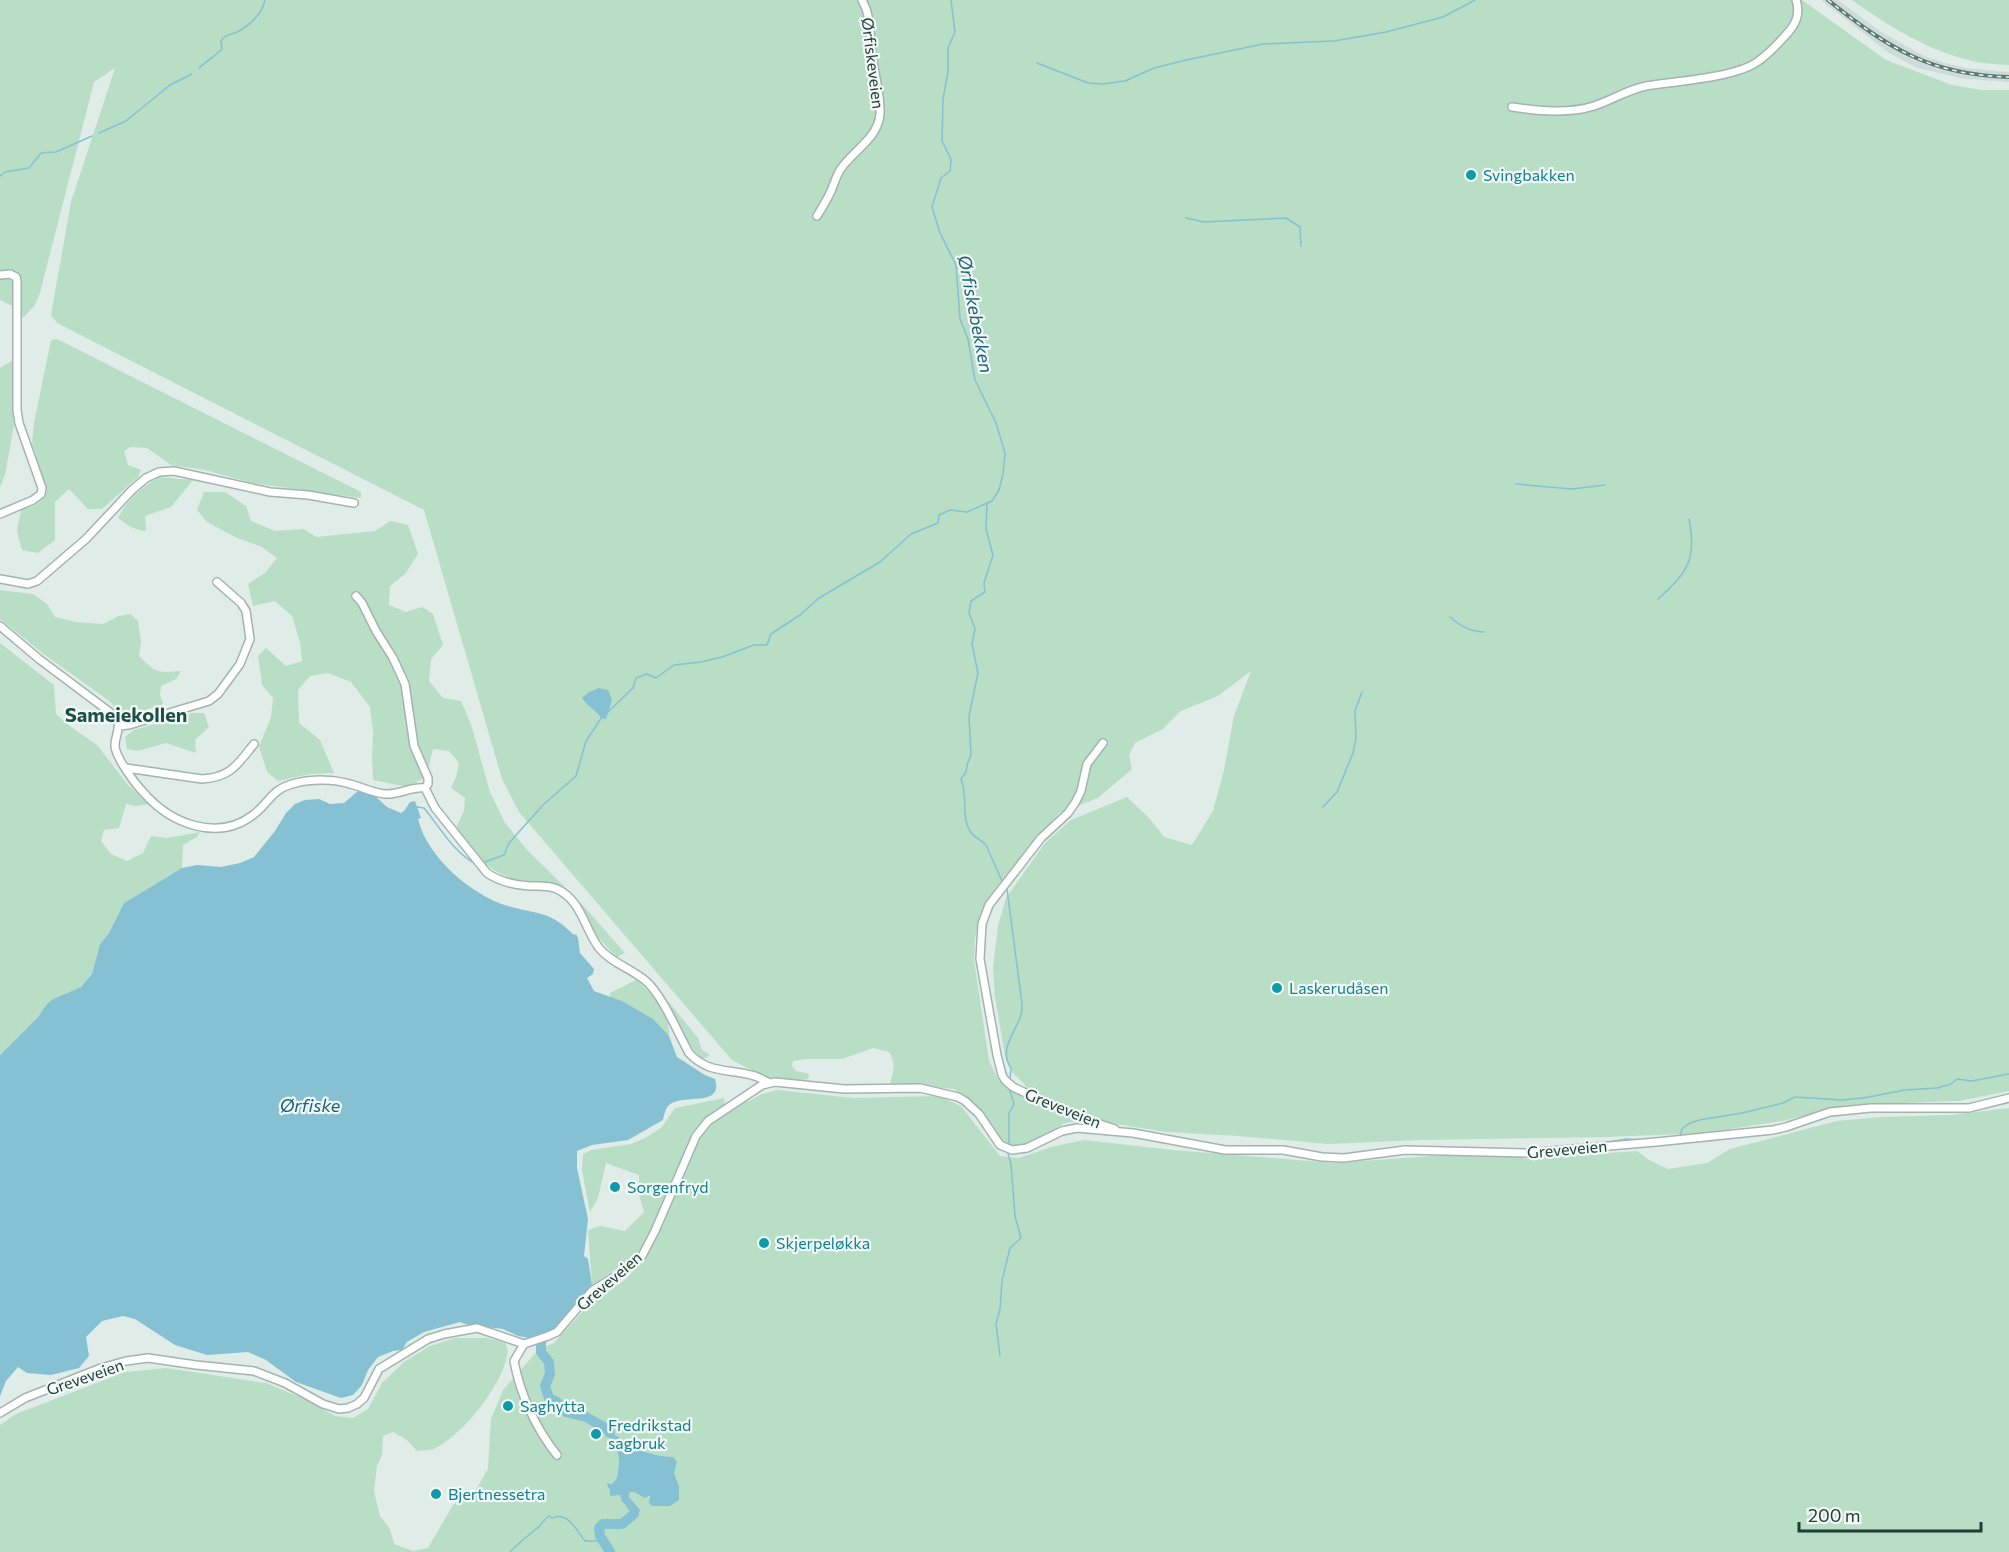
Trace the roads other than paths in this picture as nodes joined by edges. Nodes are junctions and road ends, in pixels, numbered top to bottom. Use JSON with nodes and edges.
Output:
{"nodes":[{"id":1,"x":862,"y":0,"type":"edge"},
{"id":2,"x":1796,"y":0,"type":"edge"},
{"id":3,"x":1512,"y":107,"type":"dead end"},
{"id":4,"x":817,"y":216,"type":"dead end"},
{"id":5,"x":0,"y":275,"type":"edge"},
{"id":6,"x":354,"y":502,"type":"dead end"},
{"id":7,"x":0,"y":514,"type":"edge"},
{"id":8,"x":0,"y":579,"type":"edge"},
{"id":9,"x":217,"y":582,"type":"dead end"},
{"id":10,"x":356,"y":596,"type":"dead end"},
{"id":11,"x":0,"y":626,"type":"edge"},
{"id":12,"x":119,"y":726,"type":"junction"},
{"id":13,"x":1103,"y":743,"type":"dead end"},
{"id":14,"x":254,"y":744,"type":"dead end"},
{"id":15,"x":126,"y":768,"type":"junction"},
{"id":16,"x":427,"y":791,"type":"junction"},
{"id":17,"x":768,"y":1082,"type":"junction"},
{"id":18,"x":2009,"y":1098,"type":"edge"},
{"id":19,"x":1124,"y":1131,"type":"junction"},
{"id":20,"x":524,"y":1344,"type":"junction"},
{"id":21,"x":0,"y":1413,"type":"edge"},
{"id":22,"x":557,"y":1455,"type":"dead end"}],
"edges":[{"from":1,"to":4,"type":"street","name":"Ørfiskeveien"},
{"from":2,"to":3,"type":"street"},
{"from":5,"to":7,"type":"street"},
{"from":6,"to":8,"type":"street"},
{"from":9,"to":12,"type":"street"},
{"from":10,"to":16,"type":"street"},
{"from":11,"to":12,"type":"street"},
{"from":12,"to":15,"type":"street"},
{"from":13,"to":19,"type":"street","name":"Greveveien"},
{"from":14,"to":15,"type":"street"},
{"from":15,"to":16,"type":"street"},
{"from":16,"to":17,"type":"street"},
{"from":17,"to":19,"type":"street","name":"Greveveien"},
{"from":17,"to":20,"type":"street","name":"Greveveien"},
{"from":18,"to":19,"type":"street","name":"Greveveien"},
{"from":20,"to":21,"type":"street","name":"Greveveien"},
{"from":20,"to":22,"type":"street"}]}
